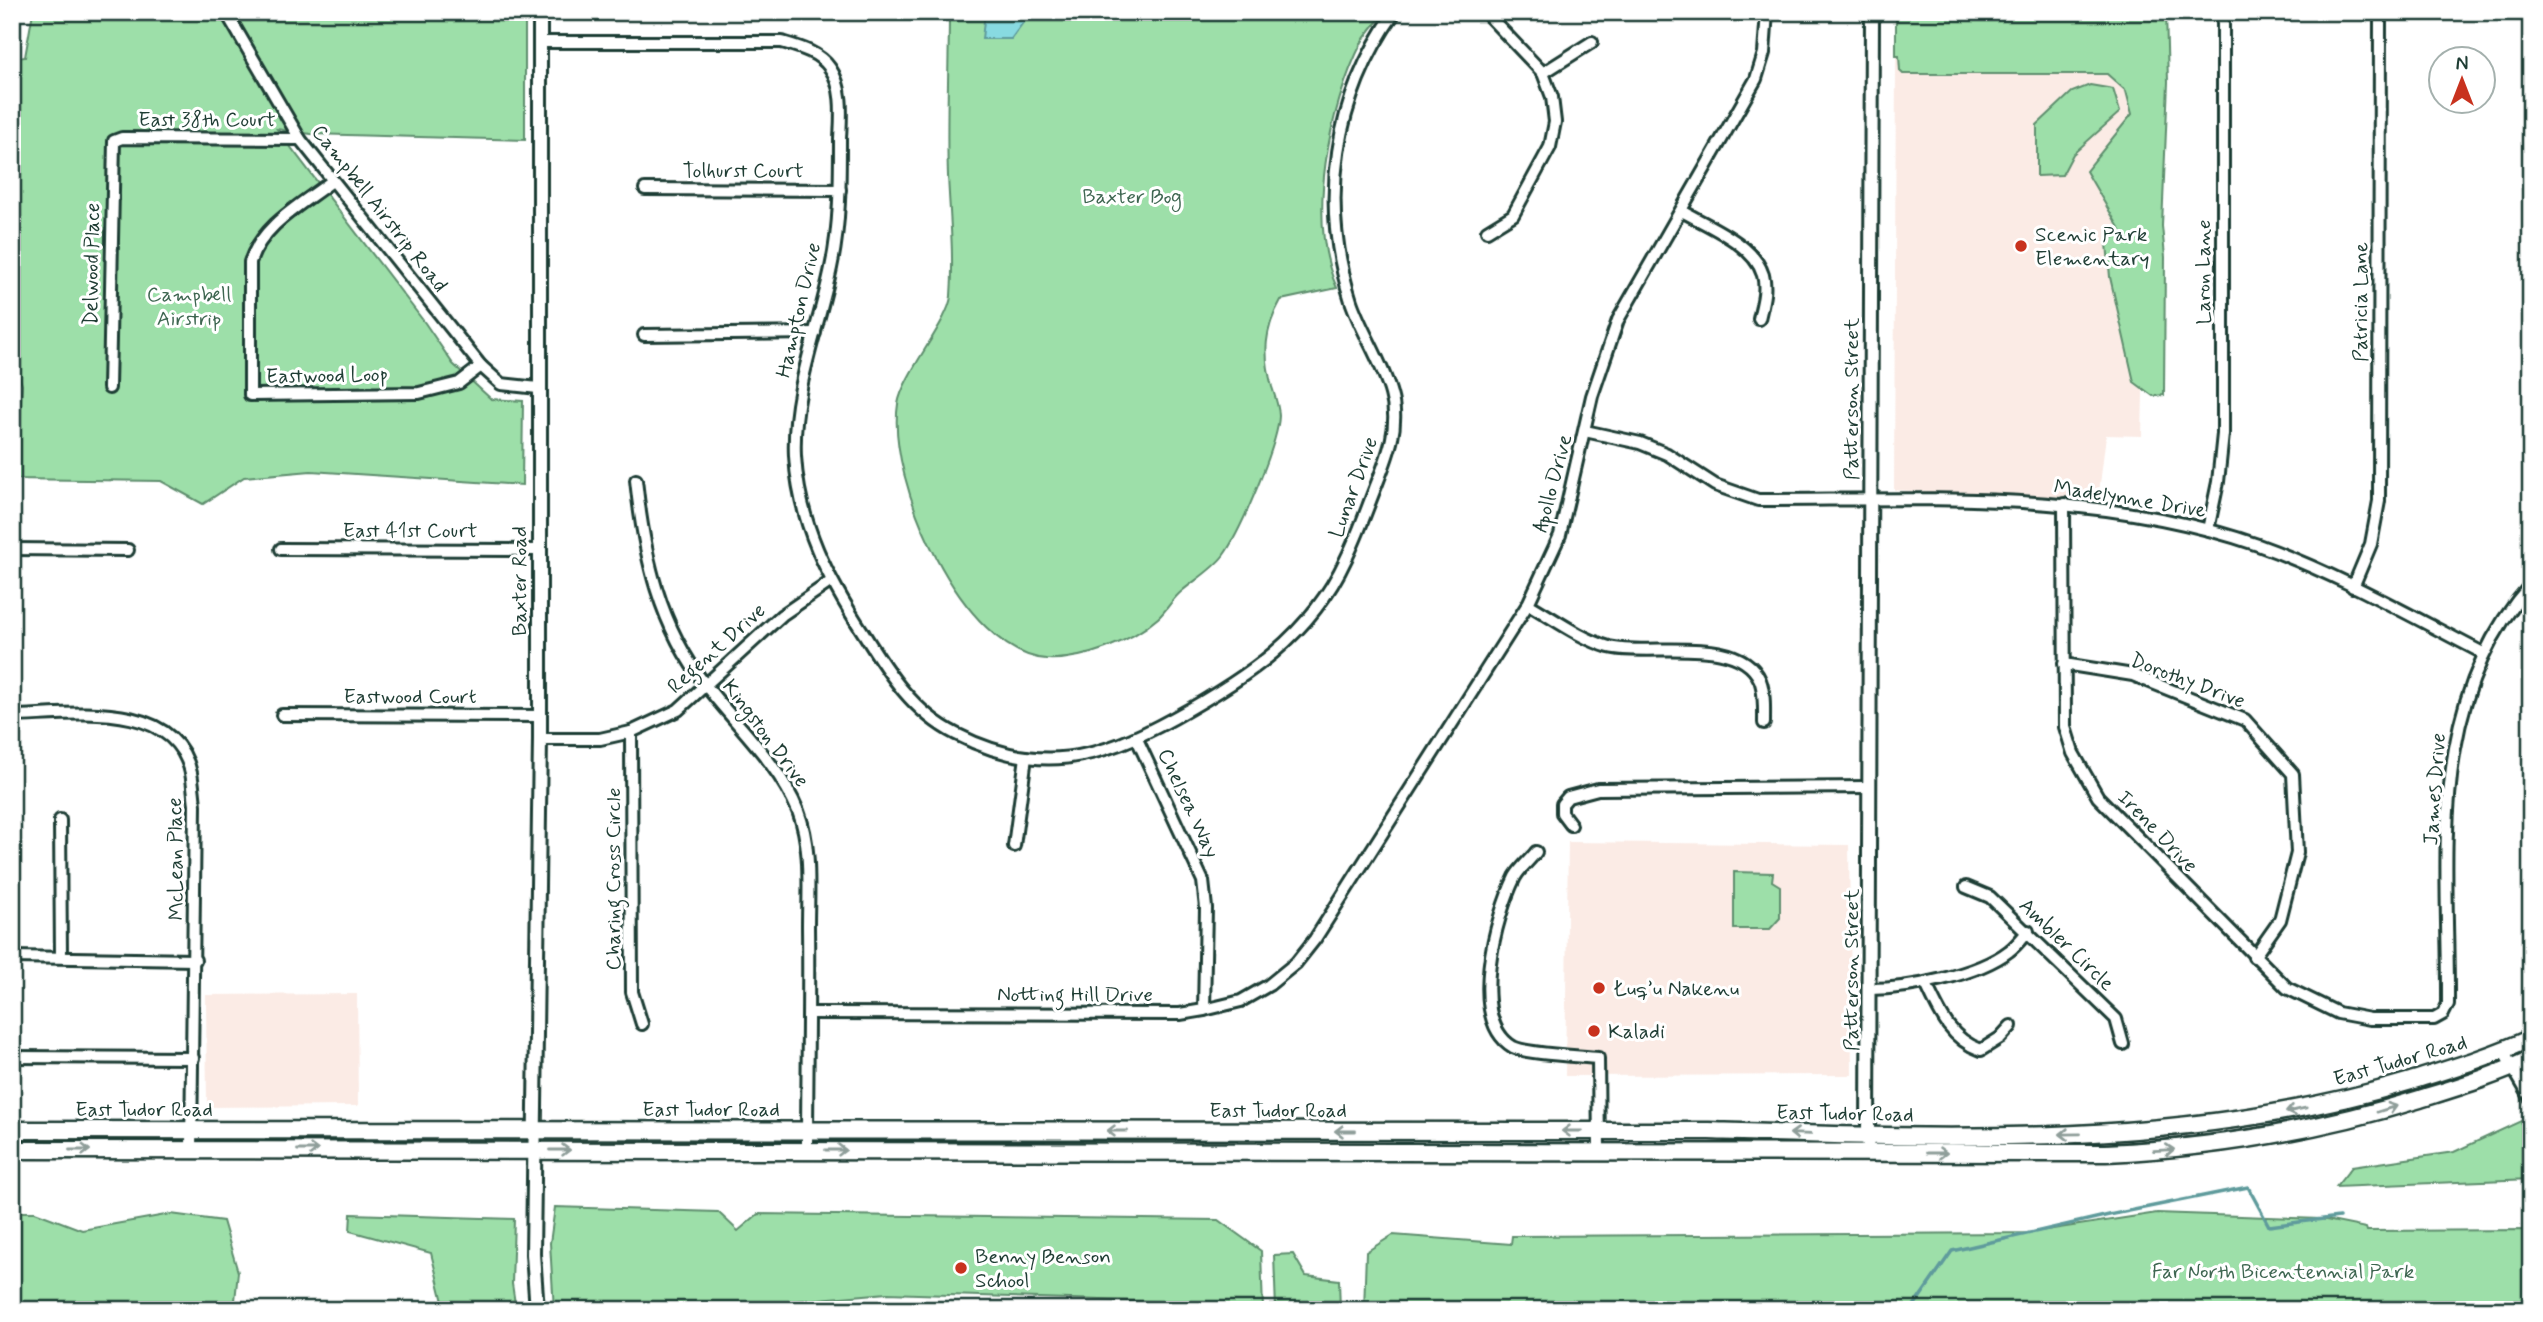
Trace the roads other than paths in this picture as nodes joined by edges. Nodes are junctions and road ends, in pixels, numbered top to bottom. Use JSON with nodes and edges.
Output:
{"nodes":[{"id":1,"x":226,"y":12,"type":"edge"},
{"id":2,"x":540,"y":12,"type":"edge"},
{"id":3,"x":1395,"y":12,"type":"edge"},
{"id":4,"x":1485,"y":12,"type":"edge"},
{"id":5,"x":1768,"y":12,"type":"edge"},
{"id":6,"x":1872,"y":12,"type":"edge"},
{"id":7,"x":2223,"y":12,"type":"edge"},
{"id":8,"x":2380,"y":12,"type":"edge"},
{"id":9,"x":540,"y":42,"type":"junction"},
{"id":10,"x":1592,"y":42,"type":"dead end"},
{"id":11,"x":1543,"y":73,"type":"junction"},
{"id":12,"x":300,"y":139,"type":"junction"},
{"id":13,"x":114,"y":141,"type":"joint"},
{"id":14,"x":332,"y":181,"type":"junction"},
{"id":15,"x":645,"y":189,"type":"dead end"},
{"id":16,"x":840,"y":190,"type":"junction"},
{"id":17,"x":1682,"y":211,"type":"junction"},
{"id":18,"x":1487,"y":231,"type":"dead end"},
{"id":19,"x":1759,"y":319,"type":"dead end"},
{"id":20,"x":815,"y":333,"type":"junction"},
{"id":21,"x":644,"y":335,"type":"dead end"},
{"id":22,"x":481,"y":366,"type":"junction"},
{"id":23,"x":109,"y":388,"type":"dead end"},
{"id":24,"x":538,"y":388,"type":"junction"},
{"id":25,"x":1585,"y":432,"type":"junction"},
{"id":26,"x":636,"y":480,"type":"dead end"},
{"id":27,"x":1869,"y":500,"type":"junction"},
{"id":28,"x":2064,"y":504,"type":"junction"},
{"id":29,"x":2208,"y":530,"type":"junction"},
{"id":30,"x":12,"y":549,"type":"edge"},
{"id":31,"x":281,"y":549,"type":"dead end"},
{"id":32,"x":128,"y":550,"type":"dead end"},
{"id":33,"x":538,"y":550,"type":"junction"},
{"id":34,"x":831,"y":582,"type":"junction"},
{"id":35,"x":2531,"y":584,"type":"edge"},
{"id":36,"x":2353,"y":587,"type":"junction"},
{"id":37,"x":1528,"y":604,"type":"junction"},
{"id":38,"x":2483,"y":653,"type":"junction"},
{"id":39,"x":2064,"y":664,"type":"junction"},
{"id":40,"x":707,"y":686,"type":"junction"},
{"id":41,"x":282,"y":715,"type":"dead end"},
{"id":42,"x":12,"y":716,"type":"edge"},
{"id":43,"x":538,"y":716,"type":"junction"},
{"id":44,"x":1764,"y":723,"type":"dead end"},
{"id":45,"x":631,"y":732,"type":"junction"},
{"id":46,"x":540,"y":739,"type":"junction"},
{"id":47,"x":1138,"y":739,"type":"junction"},
{"id":48,"x":1026,"y":757,"type":"junction"},
{"id":49,"x":1870,"y":786,"type":"junction"},
{"id":50,"x":60,"y":820,"type":"dead end"},
{"id":51,"x":1571,"y":825,"type":"dead end"},
{"id":52,"x":1014,"y":846,"type":"dead end"},
{"id":53,"x":1536,"y":852,"type":"dead end"},
{"id":54,"x":1966,"y":887,"type":"dead end"},
{"id":55,"x":2028,"y":931,"type":"junction"},
{"id":56,"x":1315,"y":939,"type":"joint"},
{"id":57,"x":12,"y":957,"type":"edge"},
{"id":58,"x":61,"y":957,"type":"junction"},
{"id":59,"x":2254,"y":957,"type":"junction"},
{"id":60,"x":195,"y":960,"type":"junction"},
{"id":61,"x":1926,"y":984,"type":"junction"},
{"id":62,"x":1870,"y":989,"type":"junction"},
{"id":63,"x":1204,"y":1010,"type":"junction"},
{"id":64,"x":810,"y":1013,"type":"junction"},
{"id":65,"x":2443,"y":1014,"type":"joint"},
{"id":66,"x":642,"y":1024,"type":"dead end"},
{"id":67,"x":2011,"y":1026,"type":"dead end"},
{"id":68,"x":2531,"y":1038,"type":"edge"},
{"id":69,"x":2123,"y":1044,"type":"dead end"},
{"id":70,"x":2503,"y":1051,"type":"junction"},
{"id":71,"x":12,"y":1057,"type":"edge"},
{"id":72,"x":193,"y":1058,"type":"junction"},
{"id":73,"x":2531,"y":1059,"type":"edge"},
{"id":74,"x":2511,"y":1068,"type":"junction"},
{"id":75,"x":2531,"y":1099,"type":"edge"},
{"id":76,"x":12,"y":1130,"type":"edge"},
{"id":77,"x":191,"y":1130,"type":"junction"},
{"id":78,"x":534,"y":1130,"type":"junction"},
{"id":79,"x":807,"y":1130,"type":"junction"},
{"id":80,"x":1600,"y":1131,"type":"junction"},
{"id":81,"x":1868,"y":1136,"type":"junction"},
{"id":82,"x":12,"y":1150,"type":"edge"},
{"id":83,"x":191,"y":1150,"type":"junction"},
{"id":84,"x":534,"y":1150,"type":"junction"},
{"id":85,"x":807,"y":1150,"type":"junction"},
{"id":86,"x":1600,"y":1151,"type":"junction"},
{"id":87,"x":1868,"y":1153,"type":"junction"},
{"id":88,"x":537,"y":1310,"type":"edge"}],
"edges":[{"from":1,"to":12,"type":"street","name":"Campbell Airstrip Road"},
{"from":2,"to":9,"type":"street","name":"Baxter Road"},
{"from":3,"to":47,"type":"street","name":"Lunar Drive"},
{"from":4,"to":11,"type":"street"},
{"from":5,"to":17,"type":"street","name":"Apollo Drive"},
{"from":6,"to":27,"type":"street","name":"Patterson Street"},
{"from":7,"to":29,"type":"street","name":"Laron Lane"},
{"from":8,"to":36,"type":"street","name":"Patricia Lane"},
{"from":9,"to":16,"type":"street","name":"Hampton Drive"},
{"from":9,"to":24,"type":"street","name":"Baxter Road"},
{"from":10,"to":11,"type":"street"},
{"from":11,"to":18,"type":"street"},
{"from":12,"to":13,"type":"street","name":"East 38th Court"},
{"from":12,"to":14,"type":"street","name":"Campbell Airstrip Road"},
{"from":13,"to":23,"type":"street","name":"Delwood Place"},
{"from":14,"to":22,"type":"street","name":"Campbell Airstrip Road"},
{"from":14,"to":22,"type":"street","name":"Eastwood Loop"},
{"from":15,"to":16,"type":"street","name":"Tolhurst Court"},
{"from":16,"to":20,"type":"street","name":"Hampton Drive"},
{"from":17,"to":19,"type":"street"},
{"from":17,"to":25,"type":"street","name":"Apollo Drive"},
{"from":20,"to":21,"type":"street"},
{"from":20,"to":34,"type":"street","name":"Hampton Drive"},
{"from":22,"to":24,"type":"street","name":"Campbell Airstrip Road"},
{"from":24,"to":33,"type":"street","name":"Baxter Road"},
{"from":25,"to":27,"type":"street","name":"Madelynne Drive"},
{"from":25,"to":37,"type":"street","name":"Apollo Drive"},
{"from":26,"to":40,"type":"street","name":"Kingston Drive"},
{"from":27,"to":28,"type":"street","name":"Madelynne Drive"},
{"from":27,"to":49,"type":"street","name":"Patterson Street"},
{"from":28,"to":29,"type":"street","name":"Madelynne Drive"},
{"from":28,"to":39,"type":"street","name":"Irene Drive"},
{"from":29,"to":36,"type":"street","name":"Madelynne Drive"},
{"from":30,"to":32,"type":"street"},
{"from":31,"to":33,"type":"street","name":"East 41st Court"},
{"from":33,"to":43,"type":"street","name":"Baxter Road"},
{"from":34,"to":40,"type":"street","name":"Regent Drive"},
{"from":34,"to":48,"type":"street","name":"Hampton Drive"},
{"from":35,"to":38,"type":"street","name":"James Drive"},
{"from":36,"to":38,"type":"street","name":"Madelynne Drive"},
{"from":37,"to":44,"type":"street"},
{"from":37,"to":56,"type":"street","name":"Apollo Drive"},
{"from":38,"to":65,"type":"street","name":"James Drive"},
{"from":39,"to":59,"type":"street","name":"Irene Drive"},
{"from":39,"to":59,"type":"street","name":"Dorothy Drive"},
{"from":40,"to":45,"type":"street","name":"Regent Drive"},
{"from":40,"to":64,"type":"street","name":"Kingston Drive"},
{"from":41,"to":43,"type":"street","name":"Eastwood Court"},
{"from":42,"to":60,"type":"street","name":"McLean Place"},
{"from":43,"to":46,"type":"street","name":"Baxter Road"},
{"from":45,"to":46,"type":"street","name":"Regent Drive"},
{"from":45,"to":66,"type":"street","name":"Charing Cross Circle"},
{"from":46,"to":78,"type":"street","name":"Baxter Road"},
{"from":47,"to":48,"type":"street","name":"Lunar Drive"},
{"from":47,"to":63,"type":"street","name":"Chelsea Way"},
{"from":48,"to":52,"type":"street"},
{"from":49,"to":51,"type":"street"},
{"from":49,"to":62,"type":"street","name":"Patterson Street"},
{"from":50,"to":58,"type":"street"},
{"from":53,"to":80,"type":"street"},
{"from":54,"to":55,"type":"street","name":"Ambler Circle"},
{"from":55,"to":61,"type":"street"},
{"from":55,"to":69,"type":"street","name":"Ambler Circle"},
{"from":56,"to":63,"type":"street","name":"Notting Hill Drive"},
{"from":57,"to":58,"type":"street"},
{"from":58,"to":60,"type":"street"},
{"from":59,"to":65,"type":"street","name":"Irene Drive"},
{"from":60,"to":72,"type":"street","name":"McLean Place"},
{"from":61,"to":62,"type":"street"},
{"from":61,"to":67,"type":"street"},
{"from":62,"to":81,"type":"street","name":"Patterson Street"},
{"from":63,"to":64,"type":"street","name":"Notting Hill Drive"},
{"from":64,"to":79,"type":"street","name":"Kingston Drive"},
{"from":68,"to":70,"type":"main road","name":"East Tudor Road"},
{"from":70,"to":74,"type":"street"},
{"from":70,"to":81,"type":"main road","name":"East Tudor Road","one_way":true},
{"from":71,"to":72,"type":"street"},
{"from":72,"to":77,"type":"street","name":"McLean Place"},
{"from":73,"to":74,"type":"main road","name":"East Tudor Road"},
{"from":74,"to":75,"type":"street"},
{"from":87,"to":74,"type":"main road","name":"East Tudor Road","one_way":true},
{"from":76,"to":77,"type":"main road","name":"East Tudor Road"},
{"from":77,"to":78,"type":"main road","name":"East Tudor Road"},
{"from":77,"to":83,"type":"street","name":"McLean Place"},
{"from":78,"to":79,"type":"main road","name":"East Tudor Road"},
{"from":78,"to":84,"type":"street","name":"Baxter Road"},
{"from":80,"to":79,"type":"main road","name":"East Tudor Road","one_way":true},
{"from":79,"to":85,"type":"street","name":"Kingston Drive"},
{"from":81,"to":80,"type":"main road","name":"East Tudor Road","one_way":true},
{"from":80,"to":86,"type":"street"},
{"from":81,"to":87,"type":"street","name":"Patterson Street"},
{"from":82,"to":83,"type":"main road","name":"East Tudor Road","one_way":true},
{"from":83,"to":84,"type":"main road","name":"East Tudor Road","one_way":true},
{"from":84,"to":85,"type":"main road","name":"East Tudor Road","one_way":true},
{"from":84,"to":88,"type":"street"},
{"from":85,"to":86,"type":"main road","name":"East Tudor Road","one_way":true},
{"from":86,"to":87,"type":"main road","name":"East Tudor Road"}]}
